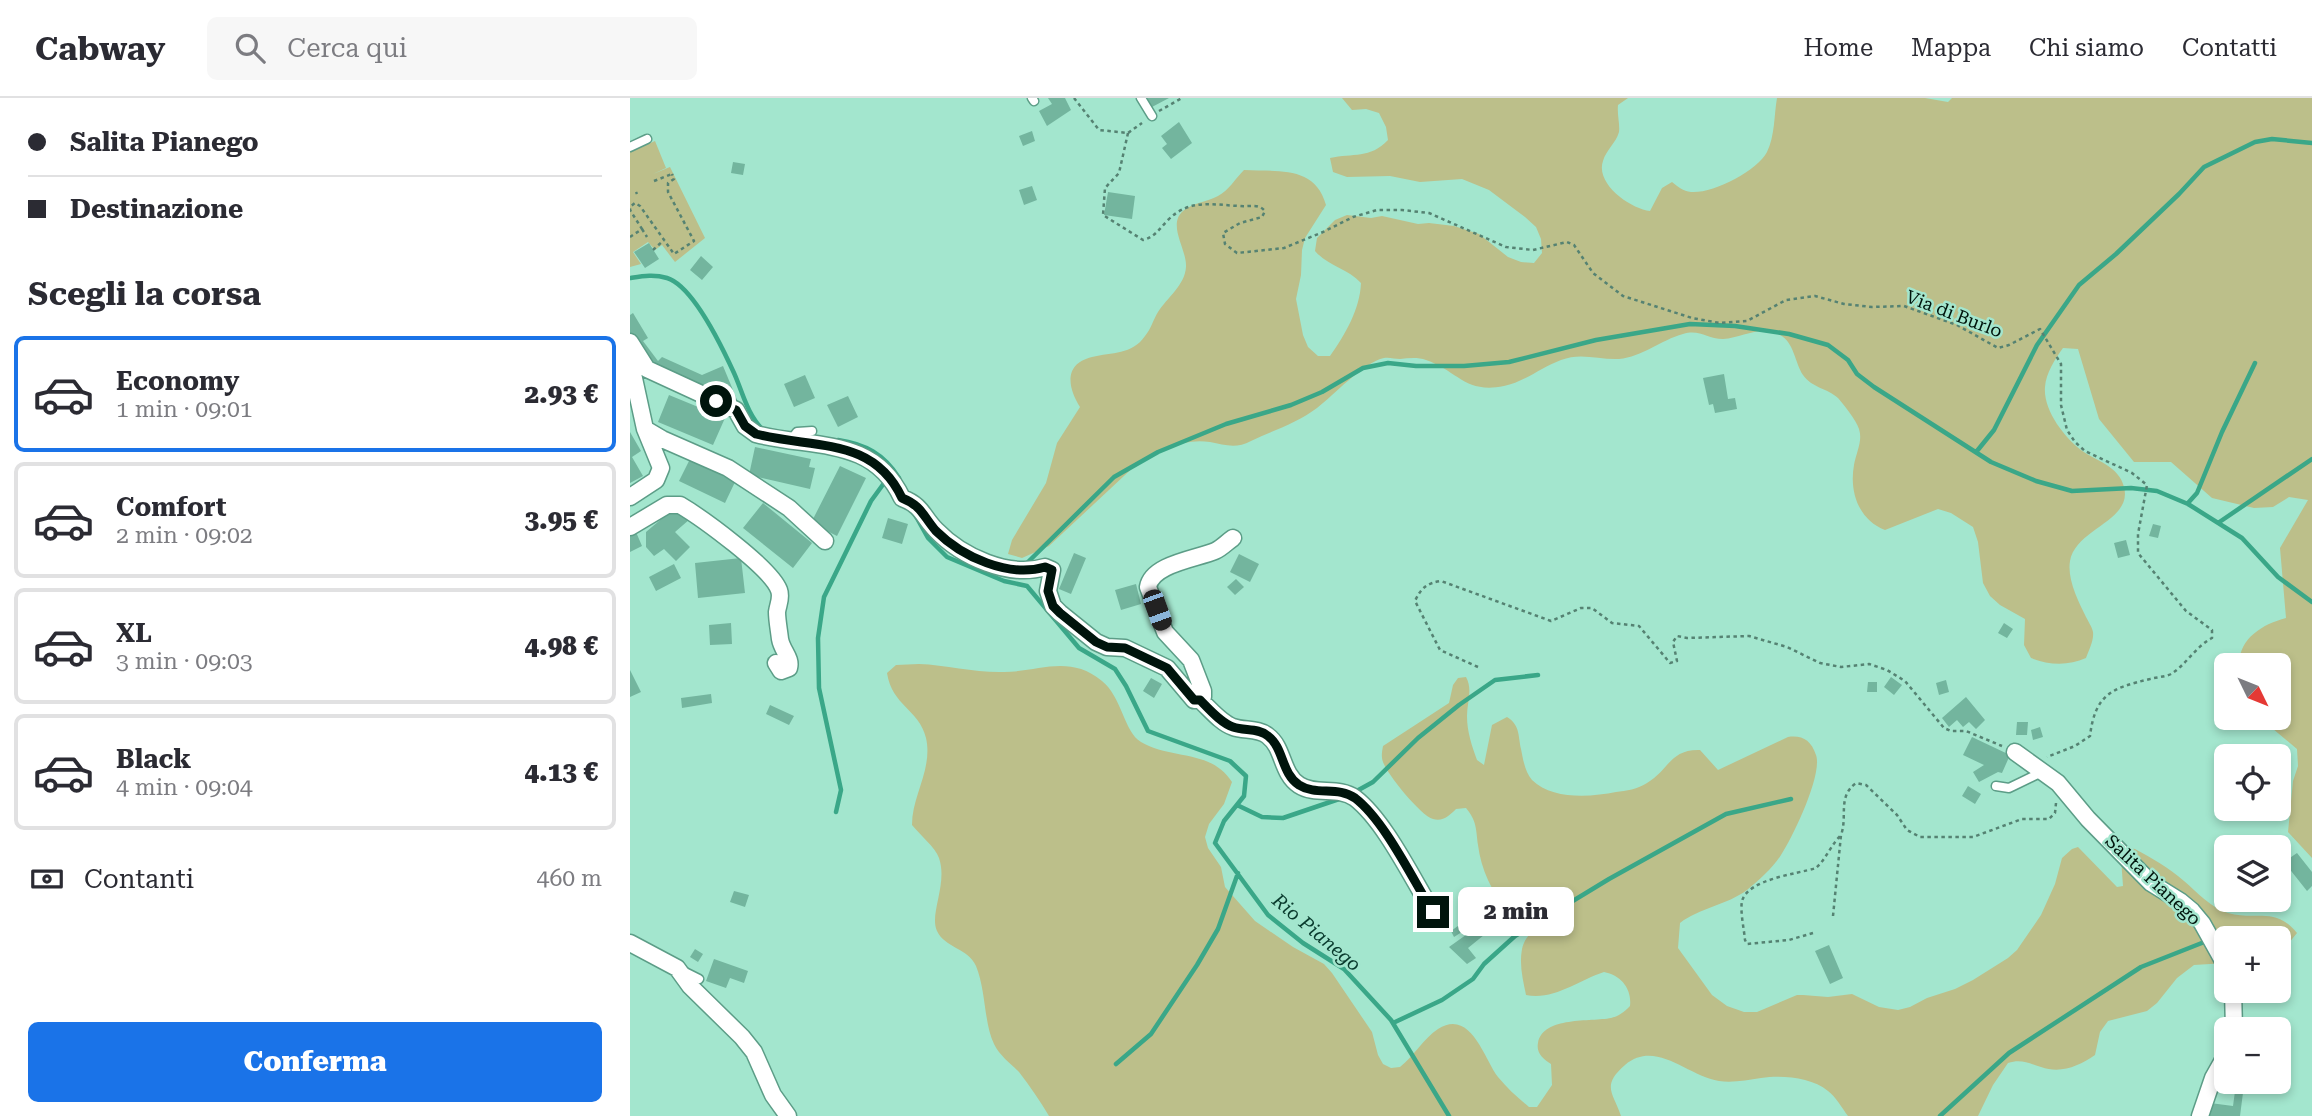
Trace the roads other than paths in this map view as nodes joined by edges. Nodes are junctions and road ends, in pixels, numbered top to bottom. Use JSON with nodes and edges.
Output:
{"nodes":[{"id":1,"x":1141,"y":98,"type":"edge"},
{"id":2,"x":1152,"y":116,"type":"dead end"},
{"id":3,"x":647,"y":139,"type":"dead end"},
{"id":4,"x":630,"y":147,"type":"edge"},
{"id":5,"x":630,"y":342,"type":"edge"},
{"id":6,"x":630,"y":360,"type":"edge"},
{"id":7,"x":645,"y":429,"type":"junction"},
{"id":8,"x":812,"y":430,"type":"dead end"},
{"id":9,"x":790,"y":441,"type":"junction"},
{"id":10,"x":630,"y":497,"type":"edge"},
{"id":11,"x":630,"y":527,"type":"edge"},
{"id":12,"x":1233,"y":538,"type":"dead end"},
{"id":13,"x":825,"y":541,"type":"dead end"},
{"id":14,"x":776,"y":663,"type":"dead end"},
{"id":15,"x":1200,"y":700,"type":"junction"},
{"id":16,"x":2015,"y":752,"type":"road end"},
{"id":17,"x":2036,"y":768,"type":"junction"},
{"id":18,"x":1997,"y":786,"type":"dead end"},
{"id":19,"x":1433,"y":912,"type":"dead end"},
{"id":20,"x":630,"y":943,"type":"edge"},
{"id":21,"x":2214,"y":944,"type":"edge"},
{"id":22,"x":677,"y":968,"type":"junction"},
{"id":23,"x":699,"y":979,"type":"dead end"},
{"id":24,"x":2214,"y":1076,"type":"edge"},
{"id":25,"x":788,"y":1116,"type":"edge"},
{"id":26,"x":2200,"y":1116,"type":"edge"}],
"edges":[{"from":1,"to":2,"type":"lane"},
{"from":3,"to":4,"type":"lane"},
{"from":5,"to":9,"type":"street"},
{"from":6,"to":7,"type":"street"},
{"from":7,"to":10,"type":"street"},
{"from":7,"to":13,"type":"street"},
{"from":8,"to":9,"type":"lane"},
{"from":9,"to":15,"type":"street"},
{"from":11,"to":14,"type":"street"},
{"from":12,"to":15,"type":"street"},
{"from":15,"to":19,"type":"street"},
{"from":16,"to":17,"type":"street","name":"Salita Pianego"},
{"from":17,"to":18,"type":"lane"},
{"from":17,"to":21,"type":"street","name":"Salita Pianego"},
{"from":20,"to":22,"type":"street"},
{"from":22,"to":23,"type":"lane"},
{"from":22,"to":25,"type":"street"},
{"from":24,"to":26,"type":"street"}]}
